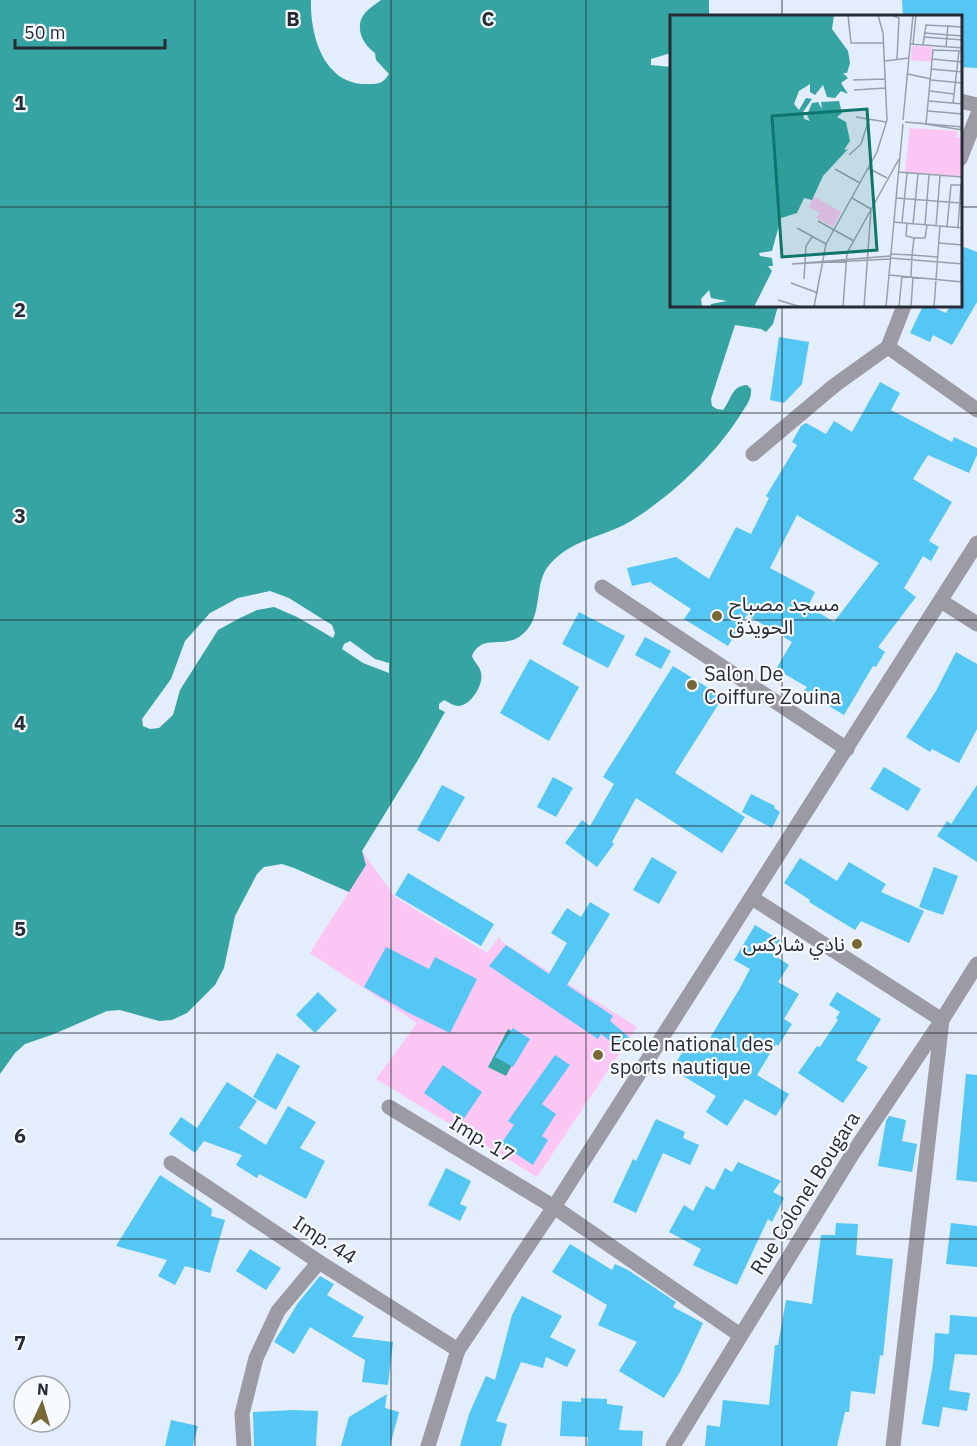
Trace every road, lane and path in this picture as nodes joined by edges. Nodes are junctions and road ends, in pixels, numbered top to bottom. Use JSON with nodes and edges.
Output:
{"nodes":[{"id":1,"x":962,"y":101,"type":"edge"},
{"id":2,"x":977,"y":105,"type":"edge"},
{"id":3,"x":977,"y":116,"type":"edge"},
{"id":4,"x":962,"y":154,"type":"edge"},
{"id":5,"x":903,"y":308,"type":"edge"},
{"id":6,"x":888,"y":348,"type":"junction"},
{"id":7,"x":977,"y":410,"type":"edge"},
{"id":8,"x":753,"y":454,"type":"dead end"},
{"id":9,"x":977,"y":543,"type":"edge"},
{"id":10,"x":602,"y":587,"type":"dead end"},
{"id":11,"x":941,"y":600,"type":"junction"},
{"id":12,"x":977,"y":624,"type":"edge"},
{"id":13,"x":846,"y":749,"type":"junction"},
{"id":14,"x":752,"y":898,"type":"junction"},
{"id":15,"x":977,"y":964,"type":"edge"},
{"id":16,"x":942,"y":1020,"type":"junction"},
{"id":17,"x":388,"y":1107,"type":"dead end"},
{"id":18,"x":171,"y":1164,"type":"dead end"},
{"id":19,"x":555,"y":1207,"type":"junction"},
{"id":20,"x":319,"y":1262,"type":"junction"},
{"id":21,"x":740,"y":1335,"type":"junction"},
{"id":22,"x":458,"y":1350,"type":"junction"},
{"id":23,"x":244,"y":1446,"type":"edge"},
{"id":24,"x":428,"y":1446,"type":"edge"},
{"id":25,"x":673,"y":1446,"type":"edge"},
{"id":26,"x":893,"y":1446,"type":"edge"}],
"edges":[{"from":1,"to":2,"type":"street"},
{"from":3,"to":4,"type":"street"},
{"from":5,"to":6,"type":"street"},
{"from":6,"to":7,"type":"street"},
{"from":6,"to":8,"type":"street"},
{"from":9,"to":11,"type":"street"},
{"from":10,"to":13,"type":"street"},
{"from":11,"to":12,"type":"street"},
{"from":11,"to":13,"type":"street"},
{"from":13,"to":14,"type":"street"},
{"from":14,"to":16,"type":"street"},
{"from":14,"to":19,"type":"street"},
{"from":15,"to":16,"type":"street","name":"Rue Colonel Bougara"},
{"from":16,"to":21,"type":"street","name":"Rue Colonel Bougara"},
{"from":16,"to":26,"type":"street"},
{"from":17,"to":19,"type":"street","name":"Imp. 17"},
{"from":18,"to":20,"type":"street","name":"Imp. 44"},
{"from":19,"to":21,"type":"street","name":"Imp. 17"},
{"from":19,"to":22,"type":"street"},
{"from":20,"to":22,"type":"street","name":"Imp. 44"},
{"from":20,"to":23,"type":"street"},
{"from":21,"to":25,"type":"street","name":"Rue Colonel Bougara"},
{"from":22,"to":24,"type":"street"}]}
